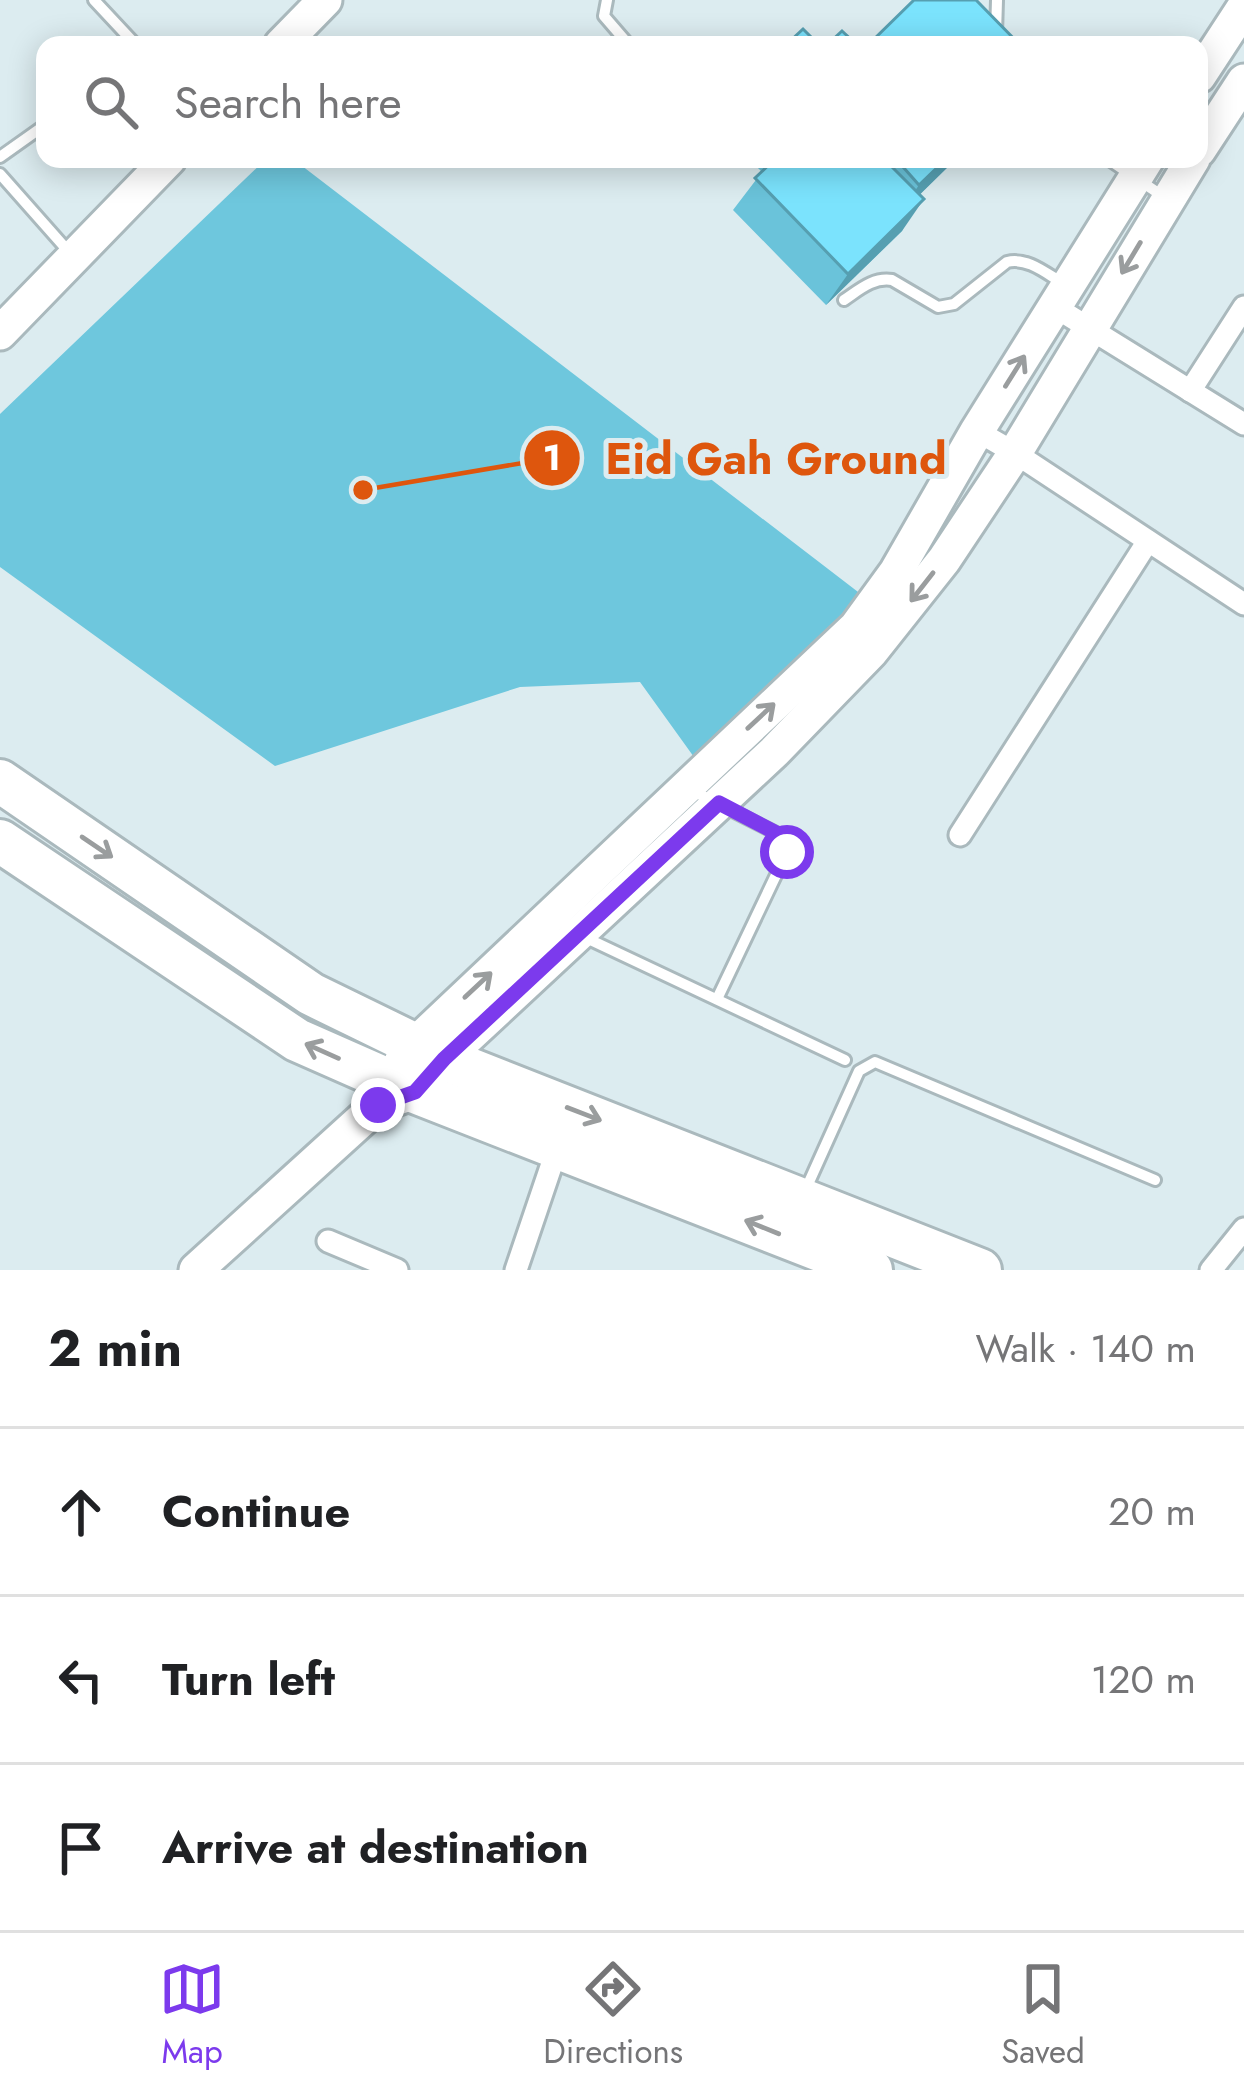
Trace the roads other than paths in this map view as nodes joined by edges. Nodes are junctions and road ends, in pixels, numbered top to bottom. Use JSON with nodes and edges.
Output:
{"nodes":[{"id":1,"x":94,"y":0,"type":"edge"},
{"id":2,"x":325,"y":0,"type":"edge"},
{"id":3,"x":607,"y":0,"type":"edge"},
{"id":4,"x":997,"y":0,"type":"edge"},
{"id":5,"x":1244,"y":7,"type":"edge"},
{"id":6,"x":128,"y":36,"type":"edge"},
{"id":7,"x":290,"y":36,"type":"edge"},
{"id":8,"x":621,"y":36,"type":"edge"},
{"id":9,"x":997,"y":36,"type":"edge"},
{"id":10,"x":1233,"y":48,"type":"edge"},
{"id":11,"x":1208,"y":69,"type":"edge"},
{"id":12,"x":1244,"y":81,"type":"edge"},
{"id":13,"x":36,"y":131,"type":"edge"},
{"id":14,"x":1208,"y":136,"type":"edge"},
{"id":15,"x":0,"y":157,"type":"edge"},
{"id":16,"x":161,"y":168,"type":"edge"},
{"id":17,"x":1129,"y":168,"type":"edge"},
{"id":18,"x":1132,"y":168,"type":"edge"},
{"id":19,"x":1187,"y":168,"type":"edge"},
{"id":20,"x":0,"y":174,"type":"edge"},
{"id":21,"x":1167,"y":198,"type":"junction"},
{"id":22,"x":74,"y":257,"type":"junction"},
{"id":23,"x":1061,"y":296,"type":"junction"},
{"id":24,"x":844,"y":300,"type":"edge"},
{"id":25,"x":1244,"y":307,"type":"edge"},
{"id":26,"x":1089,"y":329,"type":"junction"},
{"id":27,"x":0,"y":332,"type":"edge"},
{"id":28,"x":1190,"y":391,"type":"junction"},
{"id":29,"x":1244,"y":424,"type":"edge"},
{"id":30,"x":977,"y":431,"type":"junction"},
{"id":31,"x":1015,"y":453,"type":"junction"},
{"id":32,"x":1148,"y":541,"type":"junction"},
{"id":33,"x":1244,"y":604,"type":"edge"},
{"id":34,"x":0,"y":781,"type":"edge"},
{"id":35,"x":686,"y":788,"type":"junction"},
{"id":36,"x":719,"y":803,"type":"junction"},
{"id":37,"x":960,"y":835,"type":"dead end"},
{"id":38,"x":0,"y":841,"type":"edge"},
{"id":39,"x":579,"y":934,"type":"junction"},
{"id":40,"x":717,"y":999,"type":"junction"},
{"id":41,"x":430,"y":1052,"type":"junction"},
{"id":42,"x":845,"y":1060,"type":"dead end"},
{"id":43,"x":393,"y":1092,"type":"junction"},
{"id":44,"x":558,"y":1146,"type":"junction"},
{"id":45,"x":1155,"y":1180,"type":"dead end"},
{"id":46,"x":801,"y":1200,"type":"junction"},
{"id":47,"x":1244,"y":1229,"type":"edge"},
{"id":48,"x":328,"y":1241,"type":"dead end"},
{"id":49,"x":196,"y":1270,"type":"edge"},
{"id":50,"x":397,"y":1270,"type":"edge"},
{"id":51,"x":516,"y":1270,"type":"edge"},
{"id":52,"x":871,"y":1270,"type":"edge"},
{"id":53,"x":980,"y":1270,"type":"edge"},
{"id":54,"x":1211,"y":1270,"type":"edge"}],
"edges":[{"from":1,"to":6,"type":"lane"},
{"from":2,"to":7,"type":"street"},
{"from":3,"to":8,"type":"lane"},
{"from":4,"to":9,"type":"lane"},
{"from":5,"to":10,"type":"street"},
{"from":10,"to":11,"type":"street"},
{"from":12,"to":14,"type":"street"},
{"from":13,"to":15,"type":"lane"},
{"from":16,"to":22,"type":"street"},
{"from":17,"to":23,"type":"street"},
{"from":18,"to":21,"type":"lane"},
{"from":19,"to":21,"type":"street"},
{"from":20,"to":22,"type":"lane"},
{"from":21,"to":26,"type":"street","one_way":true},
{"from":22,"to":27,"type":"street"},
{"from":23,"to":24,"type":"lane"},
{"from":23,"to":26,"type":"street"},
{"from":30,"to":23,"type":"street","one_way":true},
{"from":25,"to":28,"type":"street"},
{"from":26,"to":28,"type":"street"},
{"from":26,"to":31,"type":"street"},
{"from":28,"to":29,"type":"street"},
{"from":30,"to":31,"type":"street"},
{"from":35,"to":30,"type":"street","one_way":true},
{"from":31,"to":32,"type":"street"},
{"from":31,"to":36,"type":"street","one_way":true},
{"from":32,"to":33,"type":"street"},
{"from":32,"to":37,"type":"street"},
{"from":34,"to":41,"type":"highway","one_way":true},
{"from":35,"to":36,"type":"lane"},
{"from":41,"to":35,"type":"street","one_way":true},
{"from":36,"to":39,"type":"street"},
{"from":36,"to":40,"type":"lane"},
{"from":43,"to":38,"type":"highway","one_way":true},
{"from":39,"to":40,"type":"lane"},
{"from":39,"to":41,"type":"street"},
{"from":40,"to":42,"type":"lane"},
{"from":41,"to":43,"type":"street"},
{"from":41,"to":46,"type":"highway","one_way":true},
{"from":43,"to":44,"type":"highway"},
{"from":43,"to":49,"type":"street"},
{"from":44,"to":51,"type":"street"},
{"from":52,"to":44,"type":"highway","one_way":true},
{"from":45,"to":46,"type":"lane"},
{"from":46,"to":53,"type":"highway"},
{"from":47,"to":54,"type":"street"},
{"from":48,"to":50,"type":"street"}]}
